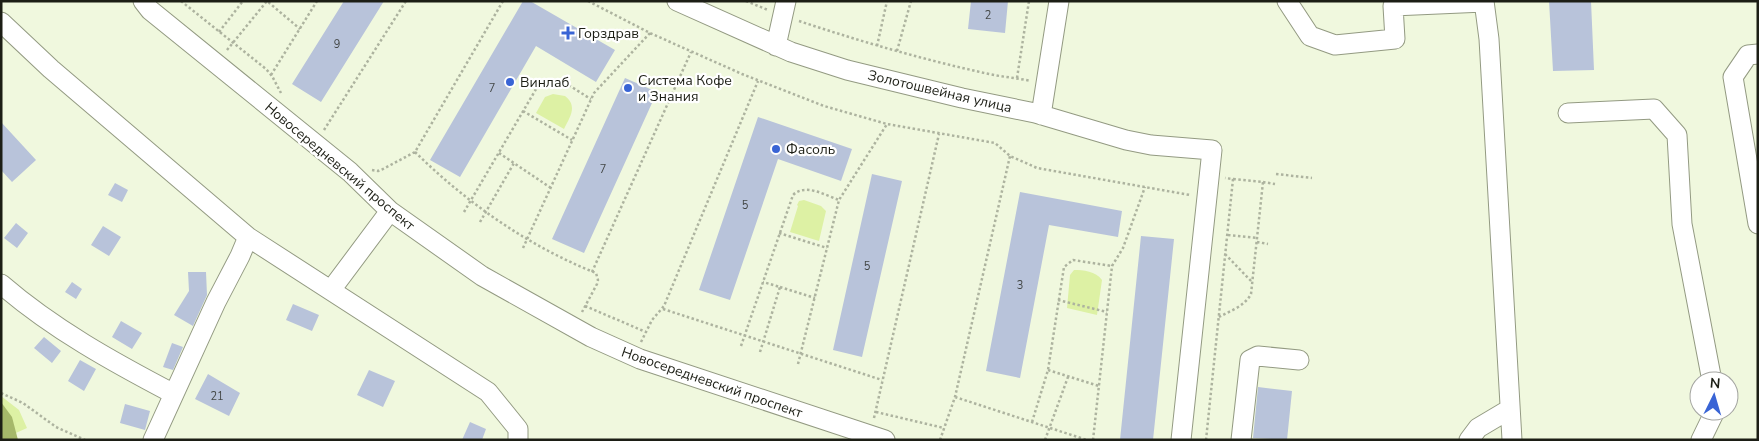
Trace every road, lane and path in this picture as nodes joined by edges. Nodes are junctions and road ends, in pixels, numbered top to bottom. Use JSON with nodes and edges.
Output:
{"nodes":[{"id":1,"x":142,"y":1,"type":"edge"},
{"id":2,"x":182,"y":1,"type":"edge"},
{"id":3,"x":243,"y":1,"type":"edge"},
{"id":4,"x":317,"y":1,"type":"edge"},
{"id":5,"x":406,"y":1,"type":"edge"},
{"id":6,"x":503,"y":1,"type":"edge"},
{"id":7,"x":588,"y":1,"type":"edge"},
{"id":8,"x":677,"y":1,"type":"edge"},
{"id":9,"x":746,"y":1,"type":"edge"},
{"id":10,"x":887,"y":1,"type":"edge"},
{"id":11,"x":910,"y":1,"type":"edge"},
{"id":12,"x":1029,"y":1,"type":"edge"},
{"id":13,"x":1059,"y":1,"type":"edge"},
{"id":14,"x":1287,"y":1,"type":"edge"},
{"id":15,"x":1484,"y":2,"type":"edge"},
{"id":16,"x":784,"y":8,"type":"edge"},
{"id":17,"x":1,"y":22,"type":"edge"},
{"id":18,"x":300,"y":29,"type":"junction"},
{"id":19,"x":219,"y":32,"type":"junction"},
{"id":20,"x":650,"y":34,"type":"junction"},
{"id":21,"x":233,"y":43,"type":"junction"},
{"id":22,"x":776,"y":46,"type":"junction"},
{"id":23,"x":877,"y":46,"type":"junction"},
{"id":24,"x":692,"y":52,"type":"junction"},
{"id":25,"x":897,"y":52,"type":"junction"},
{"id":26,"x":1758,"y":54,"type":"edge"},
{"id":27,"x":216,"y":63,"type":"junction"},
{"id":28,"x":270,"y":75,"type":"junction"},
{"id":29,"x":1017,"y":78,"type":"junction"},
{"id":30,"x":758,"y":81,"type":"junction"},
{"id":31,"x":1046,"y":84,"type":"junction"},
{"id":32,"x":284,"y":98,"type":"dead end"},
{"id":33,"x":591,"y":99,"type":"junction"},
{"id":34,"x":523,"y":111,"type":"junction"},
{"id":35,"x":1568,"y":113,"type":"dead end"},
{"id":36,"x":1041,"y":115,"type":"junction"},
{"id":37,"x":887,"y":124,"type":"junction"},
{"id":38,"x":317,"y":125,"type":"dead end"},
{"id":39,"x":938,"y":134,"type":"junction"},
{"id":40,"x":572,"y":140,"type":"junction"},
{"id":41,"x":415,"y":152,"type":"junction"},
{"id":42,"x":499,"y":153,"type":"junction"},
{"id":43,"x":1010,"y":156,"type":"junction"},
{"id":44,"x":514,"y":163,"type":"junction"},
{"id":45,"x":365,"y":164,"type":"dead end"},
{"id":46,"x":1276,"y":174,"type":"dead end"},
{"id":47,"x":1209,"y":177,"type":"junction"},
{"id":48,"x":1312,"y":178,"type":"dead end"},
{"id":49,"x":1233,"y":179,"type":"junction"},
{"id":50,"x":1263,"y":182,"type":"junction"},
{"id":51,"x":1275,"y":184,"type":"dead end"},
{"id":52,"x":1145,"y":187,"type":"junction"},
{"id":53,"x":551,"y":188,"type":"junction"},
{"id":54,"x":1206,"y":197,"type":"junction"},
{"id":55,"x":839,"y":200,"type":"junction"},
{"id":56,"x":470,"y":201,"type":"junction"},
{"id":57,"x":390,"y":211,"type":"junction"},
{"id":58,"x":464,"y":212,"type":"dead end"},
{"id":59,"x":485,"y":212,"type":"junction"},
{"id":60,"x":480,"y":222,"type":"dead end"},
{"id":61,"x":1758,"y":224,"type":"edge"},
{"id":62,"x":779,"y":233,"type":"junction"},
{"id":63,"x":1228,"y":234,"type":"junction"},
{"id":64,"x":248,"y":238,"type":"junction"},
{"id":65,"x":1257,"y":238,"type":"junction"},
{"id":66,"x":527,"y":240,"type":"junction"},
{"id":67,"x":1257,"y":242,"type":"junction"},
{"id":68,"x":1268,"y":244,"type":"dead end"},
{"id":69,"x":523,"y":248,"type":"dead end"},
{"id":70,"x":827,"y":248,"type":"junction"},
{"id":71,"x":1225,"y":254,"type":"junction"},
{"id":72,"x":1112,"y":266,"type":"junction"},
{"id":73,"x":592,"y":272,"type":"junction"},
{"id":74,"x":763,"y":282,"type":"junction"},
{"id":75,"x":1252,"y":283,"type":"junction"},
{"id":76,"x":1,"y":284,"type":"edge"},
{"id":77,"x":780,"y":287,"type":"junction"},
{"id":78,"x":331,"y":290,"type":"junction"},
{"id":79,"x":815,"y":298,"type":"junction"},
{"id":80,"x":1058,"y":300,"type":"junction"},
{"id":81,"x":585,"y":306,"type":"junction"},
{"id":82,"x":662,"y":309,"type":"junction"},
{"id":83,"x":1107,"y":312,"type":"junction"},
{"id":84,"x":1219,"y":317,"type":"junction"},
{"id":85,"x":574,"y":327,"type":"junction"},
{"id":86,"x":646,"y":332,"type":"junction"},
{"id":87,"x":744,"y":336,"type":"junction"},
{"id":88,"x":763,"y":342,"type":"junction"},
{"id":89,"x":741,"y":346,"type":"dead end"},
{"id":90,"x":760,"y":352,"type":"dead end"},
{"id":91,"x":801,"y":354,"type":"junction"},
{"id":92,"x":634,"y":357,"type":"junction"},
{"id":93,"x":1299,"y":360,"type":"dead end"},
{"id":94,"x":798,"y":364,"type":"dead end"},
{"id":95,"x":1048,"y":370,"type":"junction"},
{"id":96,"x":1710,"y":371,"type":"edge"},
{"id":97,"x":1068,"y":376,"type":"junction"},
{"id":98,"x":883,"y":380,"type":"junction"},
{"id":99,"x":1099,"y":386,"type":"junction"},
{"id":100,"x":1,"y":392,"type":"edge"},
{"id":101,"x":174,"y":394,"type":"junction"},
{"id":102,"x":955,"y":397,"type":"junction"},
{"id":103,"x":1510,"y":409,"type":"junction"},
{"id":104,"x":876,"y":412,"type":"junction"},
{"id":105,"x":1710,"y":421,"type":"edge"},
{"id":106,"x":1032,"y":422,"type":"junction"},
{"id":107,"x":944,"y":428,"type":"junction"},
{"id":108,"x":1050,"y":428,"type":"junction"},
{"id":109,"x":878,"y":437,"type":"edge"},
{"id":110,"x":85,"y":440,"type":"edge"},
{"id":111,"x":153,"y":440,"type":"edge"},
{"id":112,"x":518,"y":440,"type":"edge"},
{"id":113,"x":940,"y":440,"type":"edge"},
{"id":114,"x":1045,"y":440,"type":"edge"},
{"id":115,"x":1087,"y":440,"type":"edge"},
{"id":116,"x":1093,"y":440,"type":"edge"},
{"id":117,"x":1181,"y":440,"type":"edge"},
{"id":118,"x":1206,"y":440,"type":"edge"},
{"id":119,"x":1241,"y":440,"type":"edge"},
{"id":120,"x":1469,"y":440,"type":"edge"},
{"id":121,"x":1512,"y":440,"type":"edge"},
{"id":122,"x":1701,"y":440,"type":"edge"}],
"edges":[{"from":1,"to":27,"type":"street","name":"Новосередневский проспект"},
{"from":2,"to":19,"type":"path"},
{"from":3,"to":19,"type":"path"},
{"from":4,"to":18,"type":"path"},
{"from":5,"to":38,"type":"path"},
{"from":6,"to":41,"type":"path"},
{"from":7,"to":20,"type":"path"},
{"from":8,"to":22,"type":"street","name":"Золотошвейная улица"},
{"from":9,"to":16,"type":"path"},
{"from":10,"to":23,"type":"path"},
{"from":11,"to":25,"type":"path"},
{"from":12,"to":29,"type":"path"},
{"from":13,"to":31,"type":"street"},
{"from":14,"to":15,"type":"street"},
{"from":15,"to":103,"type":"street"},
{"from":16,"to":22,"type":"street"},
{"from":16,"to":23,"type":"path"},
{"from":17,"to":64,"type":"street"},
{"from":18,"to":21,"type":"path"},
{"from":18,"to":28,"type":"path"},
{"from":19,"to":21,"type":"path"},
{"from":20,"to":24,"type":"path"},
{"from":20,"to":33,"type":"path"},
{"from":21,"to":27,"type":"path"},
{"from":21,"to":28,"type":"path"},
{"from":22,"to":36,"type":"street","name":"Золотошвейная улица"},
{"from":23,"to":25,"type":"path"},
{"from":24,"to":30,"type":"path"},
{"from":24,"to":73,"type":"path"},
{"from":25,"to":29,"type":"path"},
{"from":26,"to":61,"type":"street"},
{"from":27,"to":57,"type":"street","name":"Новосередневский проспект"},
{"from":28,"to":32,"type":"path"},
{"from":29,"to":31,"type":"path"},
{"from":30,"to":37,"type":"path"},
{"from":30,"to":82,"type":"path"},
{"from":31,"to":36,"type":"street"},
{"from":33,"to":34,"type":"path"},
{"from":33,"to":40,"type":"path"},
{"from":34,"to":40,"type":"path"},
{"from":34,"to":42,"type":"path"},
{"from":35,"to":96,"type":"street"},
{"from":36,"to":47,"type":"street","name":"Золотошвейная улица"},
{"from":37,"to":39,"type":"path"},
{"from":37,"to":55,"type":"path"},
{"from":39,"to":43,"type":"path"},
{"from":39,"to":98,"type":"path"},
{"from":40,"to":53,"type":"path"},
{"from":41,"to":45,"type":"path"},
{"from":41,"to":56,"type":"path"},
{"from":42,"to":44,"type":"path"},
{"from":42,"to":56,"type":"path"},
{"from":43,"to":52,"type":"path"},
{"from":43,"to":102,"type":"path"},
{"from":44,"to":53,"type":"path"},
{"from":44,"to":59,"type":"path"},
{"from":46,"to":48,"type":"path"},
{"from":47,"to":49,"type":"path"},
{"from":47,"to":54,"type":"street"},
{"from":49,"to":50,"type":"path"},
{"from":49,"to":63,"type":"path"},
{"from":50,"to":51,"type":"path"},
{"from":50,"to":65,"type":"path"},
{"from":52,"to":54,"type":"path"},
{"from":52,"to":72,"type":"path"},
{"from":53,"to":66,"type":"path"},
{"from":54,"to":117,"type":"street"},
{"from":55,"to":62,"type":"path"},
{"from":55,"to":70,"type":"path"},
{"from":56,"to":58,"type":"path"},
{"from":56,"to":59,"type":"path"},
{"from":57,"to":78,"type":"street"},
{"from":57,"to":85,"type":"street","name":"Новосередневский проспект"},
{"from":59,"to":60,"type":"path"},
{"from":59,"to":66,"type":"path"},
{"from":62,"to":70,"type":"path"},
{"from":62,"to":74,"type":"path"},
{"from":63,"to":65,"type":"path"},
{"from":63,"to":71,"type":"path"},
{"from":64,"to":78,"type":"street"},
{"from":64,"to":101,"type":"street"},
{"from":65,"to":67,"type":"path"},
{"from":66,"to":69,"type":"path"},
{"from":66,"to":73,"type":"path"},
{"from":67,"to":68,"type":"path"},
{"from":67,"to":75,"type":"path"},
{"from":70,"to":79,"type":"path"},
{"from":71,"to":75,"type":"path"},
{"from":71,"to":84,"type":"path"},
{"from":72,"to":80,"type":"path"},
{"from":72,"to":83,"type":"path"},
{"from":73,"to":81,"type":"path"},
{"from":74,"to":77,"type":"path"},
{"from":74,"to":87,"type":"path"},
{"from":75,"to":84,"type":"path"},
{"from":76,"to":101,"type":"street"},
{"from":77,"to":79,"type":"path"},
{"from":77,"to":88,"type":"path"},
{"from":78,"to":112,"type":"street"},
{"from":79,"to":91,"type":"path"},
{"from":80,"to":83,"type":"path"},
{"from":80,"to":95,"type":"path"},
{"from":81,"to":85,"type":"path"},
{"from":81,"to":86,"type":"path"},
{"from":82,"to":86,"type":"path"},
{"from":82,"to":87,"type":"path"},
{"from":83,"to":99,"type":"path"},
{"from":84,"to":118,"type":"path"},
{"from":85,"to":92,"type":"street","name":"Новосередневский проспект"},
{"from":86,"to":92,"type":"path"},
{"from":87,"to":88,"type":"path"},
{"from":87,"to":89,"type":"path"},
{"from":88,"to":90,"type":"path"},
{"from":88,"to":91,"type":"path"},
{"from":91,"to":94,"type":"path"},
{"from":91,"to":98,"type":"path"},
{"from":92,"to":109,"type":"street","name":"Новосередневский проспект"},
{"from":93,"to":119,"type":"street"},
{"from":95,"to":97,"type":"path"},
{"from":95,"to":106,"type":"path"},
{"from":97,"to":99,"type":"path"},
{"from":97,"to":108,"type":"path"},
{"from":98,"to":104,"type":"path"},
{"from":99,"to":116,"type":"path"},
{"from":100,"to":110,"type":"path"},
{"from":101,"to":111,"type":"street"},
{"from":102,"to":106,"type":"path"},
{"from":102,"to":107,"type":"path"},
{"from":103,"to":120,"type":"street"},
{"from":103,"to":121,"type":"street"},
{"from":104,"to":107,"type":"path"},
{"from":104,"to":109,"type":"path"},
{"from":105,"to":122,"type":"street"},
{"from":106,"to":108,"type":"path"},
{"from":107,"to":113,"type":"path"},
{"from":108,"to":114,"type":"path"},
{"from":108,"to":115,"type":"path"}]}
